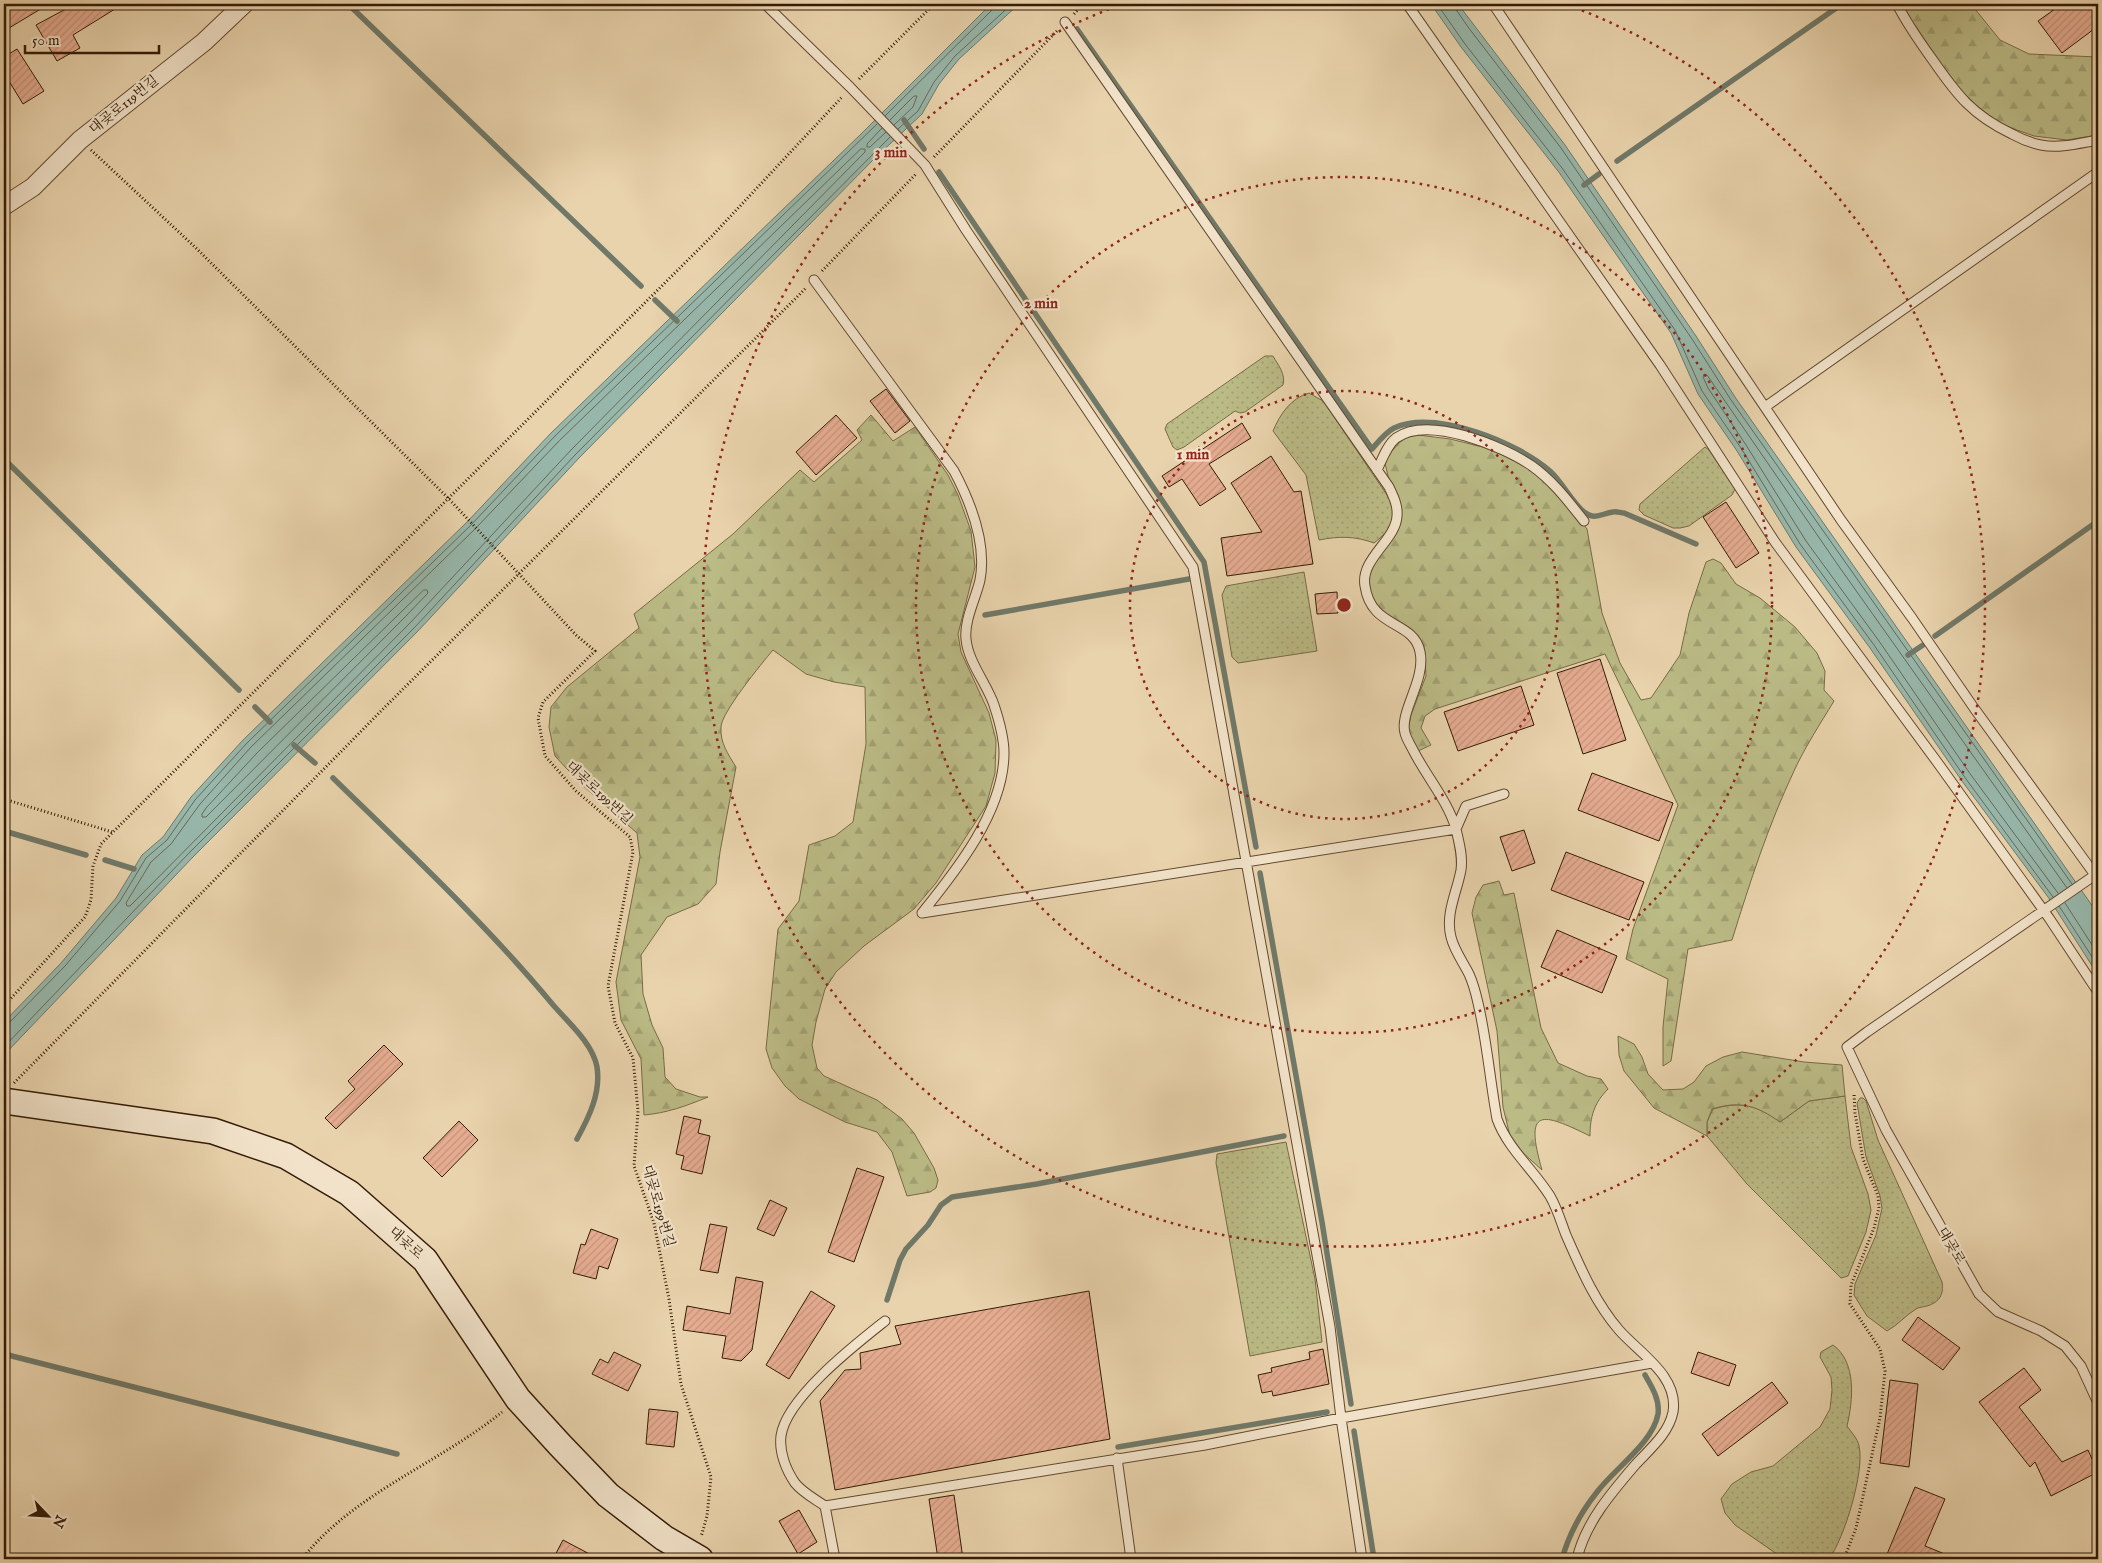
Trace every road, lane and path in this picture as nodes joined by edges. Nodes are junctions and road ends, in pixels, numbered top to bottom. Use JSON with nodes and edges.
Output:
{"nodes":[{"id":1,"x":244,"y":4,"type":"edge"},
{"id":2,"x":765,"y":4,"type":"edge"},
{"id":3,"x":934,"y":4,"type":"edge"},
{"id":4,"x":1083,"y":4,"type":"edge"},
{"id":5,"x":1407,"y":4,"type":"edge"},
{"id":6,"x":1493,"y":4,"type":"edge"},
{"id":7,"x":1897,"y":4,"type":"edge"},
{"id":8,"x":1065,"y":22,"type":"junction"},
{"id":9,"x":850,"y":88,"type":"junction"},
{"id":10,"x":80,"y":140,"type":"junction"},
{"id":11,"x":2098,"y":140,"type":"edge"},
{"id":12,"x":925,"y":165,"type":"junction"},
{"id":13,"x":2098,"y":172,"type":"edge"},
{"id":14,"x":4,"y":206,"type":"edge"},
{"id":15,"x":814,"y":280,"type":"junction"},
{"id":16,"x":1766,"y":407,"type":"junction"},
{"id":17,"x":1377,"y":470,"type":"junction"},
{"id":18,"x":449,"y":499,"type":"junction"},
{"id":19,"x":1584,"y":521,"type":"dead end"},
{"id":20,"x":518,"y":574,"type":"junction"},
{"id":21,"x":1504,"y":794,"type":"dead end"},
{"id":22,"x":4,"y":799,"type":"edge"},
{"id":23,"x":1456,"y":828,"type":"junction"},
{"id":24,"x":112,"y":832,"type":"junction"},
{"id":25,"x":1247,"y":862,"type":"junction"},
{"id":26,"x":2095,"y":876,"type":"edge"},
{"id":27,"x":2046,"y":908,"type":"junction"},
{"id":28,"x":2098,"y":992,"type":"edge"},
{"id":29,"x":4,"y":1006,"type":"edge"},
{"id":30,"x":1853,"y":1059,"type":"junction"},
{"id":31,"x":7,"y":1094,"type":"edge"},
{"id":32,"x":885,"y":1321,"type":"dead end"},
{"id":33,"x":1652,"y":1363,"type":"junction"},
{"id":34,"x":518,"y":1398,"type":"junction"},
{"id":35,"x":2098,"y":1402,"type":"edge"},
{"id":36,"x":1341,"y":1418,"type":"junction"},
{"id":37,"x":1117,"y":1458,"type":"junction"},
{"id":38,"x":825,"y":1506,"type":"junction"},
{"id":39,"x":698,"y":1558,"type":"edge"},
{"id":40,"x":302,"y":1559,"type":"edge"},
{"id":41,"x":835,"y":1559,"type":"edge"},
{"id":42,"x":1131,"y":1559,"type":"edge"},
{"id":43,"x":1362,"y":1559,"type":"edge"},
{"id":44,"x":1577,"y":1559,"type":"edge"},
{"id":45,"x":1844,"y":1559,"type":"edge"}],
"edges":[{"from":1,"to":10,"type":"street","name":"대곶로119번길"},
{"from":2,"to":9,"type":"lane"},
{"from":3,"to":9,"type":"path"},
{"from":4,"to":8,"type":"path"},
{"from":5,"to":27,"type":"lane"},
{"from":6,"to":16,"type":"lane"},
{"from":7,"to":11,"type":"lane"},
{"from":8,"to":12,"type":"path"},
{"from":8,"to":17,"type":"lane"},
{"from":9,"to":12,"type":"lane"},
{"from":9,"to":18,"type":"path"},
{"from":10,"to":14,"type":"street","name":"대곶로119번길"},
{"from":10,"to":18,"type":"path"},
{"from":12,"to":15,"type":"path"},
{"from":12,"to":25,"type":"lane"},
{"from":13,"to":16,"type":"lane"},
{"from":15,"to":20,"type":"path"},
{"from":15,"to":25,"type":"lane"},
{"from":16,"to":26,"type":"lane"},
{"from":17,"to":19,"type":"lane"},
{"from":17,"to":23,"type":"lane"},
{"from":18,"to":20,"type":"path"},
{"from":18,"to":24,"type":"path"},
{"from":20,"to":31,"type":"path"},
{"from":20,"to":39,"type":"path","name":"대곶로199번길"},
{"from":21,"to":23,"type":"lane"},
{"from":22,"to":24,"type":"path"},
{"from":23,"to":25,"type":"lane"},
{"from":23,"to":33,"type":"lane"},
{"from":24,"to":29,"type":"path"},
{"from":25,"to":36,"type":"lane"},
{"from":26,"to":27,"type":"lane"},
{"from":27,"to":28,"type":"lane"},
{"from":27,"to":30,"type":"lane","name":"대곶로"},
{"from":30,"to":35,"type":"lane","name":"대곶로"},
{"from":30,"to":45,"type":"path"},
{"from":31,"to":34,"type":"street","name":"대곶로"},
{"from":32,"to":38,"type":"lane"},
{"from":33,"to":36,"type":"lane"},
{"from":33,"to":44,"type":"lane"},
{"from":34,"to":39,"type":"street","name":"대곶로"},
{"from":34,"to":40,"type":"path"},
{"from":36,"to":37,"type":"lane"},
{"from":36,"to":43,"type":"lane"},
{"from":37,"to":38,"type":"lane"},
{"from":37,"to":42,"type":"lane"},
{"from":38,"to":41,"type":"lane"}]}
